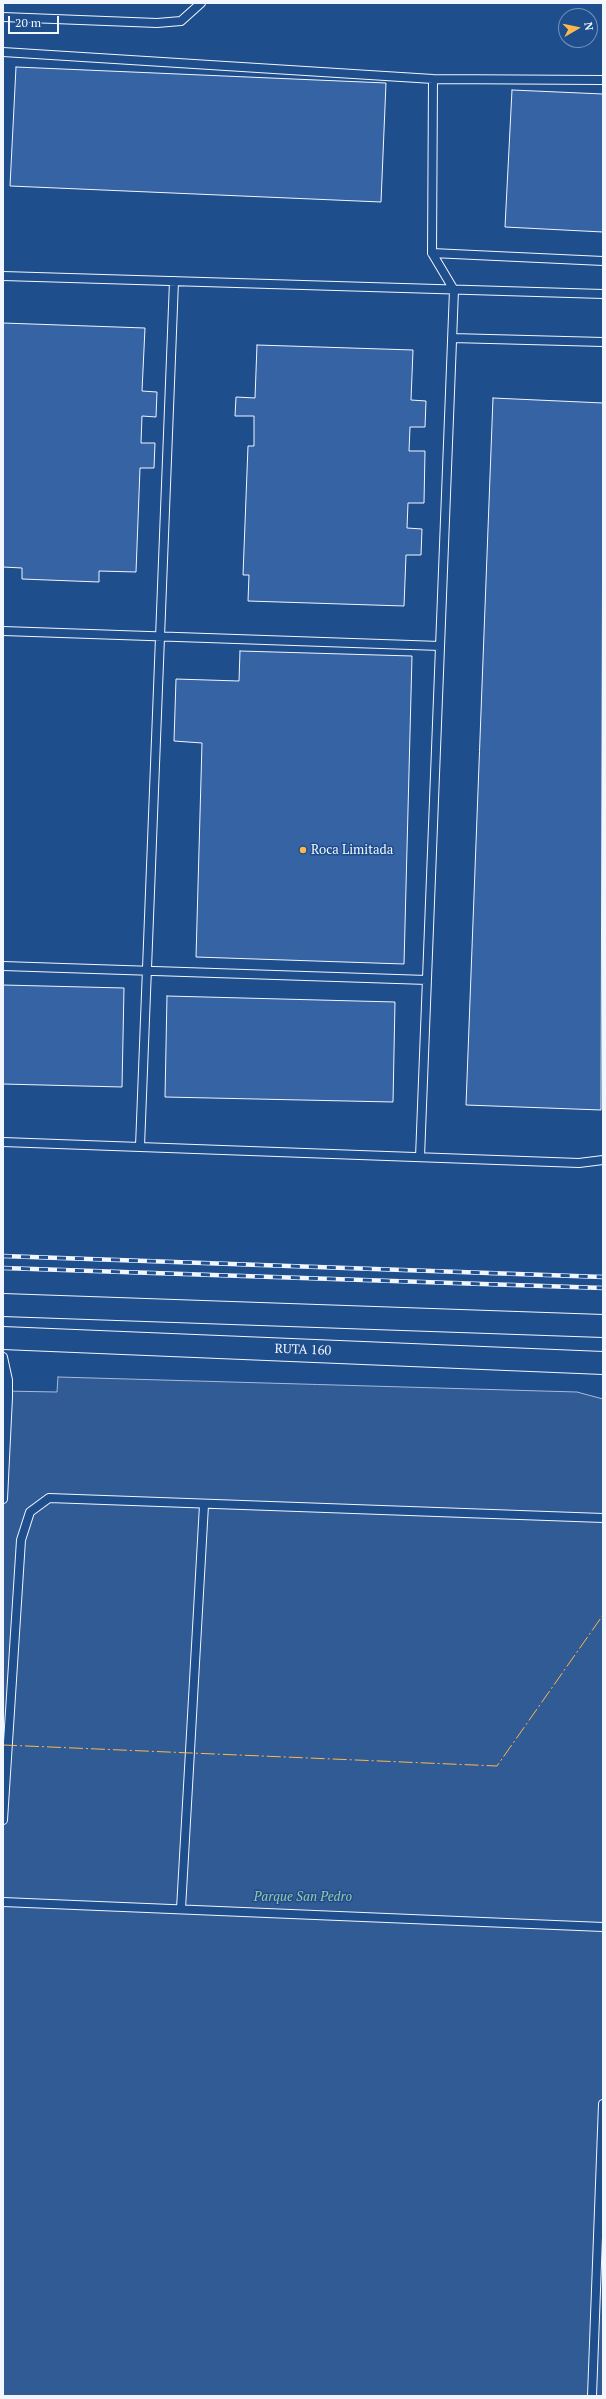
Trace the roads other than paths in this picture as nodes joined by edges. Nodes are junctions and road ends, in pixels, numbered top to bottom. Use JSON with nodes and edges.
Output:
{"nodes":[{"id":1,"x":201,"y":3,"type":"edge"},
{"id":2,"x":3,"y":17,"type":"edge"},
{"id":3,"x":3,"y":52,"type":"edge"},
{"id":4,"x":433,"y":80,"type":"junction"},
{"id":5,"x":603,"y":80,"type":"edge"},
{"id":6,"x":432,"y":253,"type":"junction"},
{"id":7,"x":603,"y":261,"type":"edge"},
{"id":8,"x":3,"y":276,"type":"edge"},
{"id":9,"x":174,"y":281,"type":"junction"},
{"id":10,"x":454,"y":290,"type":"junction"},
{"id":11,"x":603,"y":294,"type":"edge"},
{"id":12,"x":452,"y":338,"type":"junction"},
{"id":13,"x":603,"y":342,"type":"edge"},
{"id":14,"x":3,"y":631,"type":"edge"},
{"id":15,"x":160,"y":636,"type":"junction"},
{"id":16,"x":440,"y":646,"type":"junction"},
{"id":17,"x":3,"y":966,"type":"edge"},
{"id":18,"x":147,"y":970,"type":"junction"},
{"id":19,"x":427,"y":980,"type":"junction"},
{"id":20,"x":3,"y":1142,"type":"edge"},
{"id":21,"x":140,"y":1146,"type":"junction"},
{"id":22,"x":420,"y":1157,"type":"junction"},
{"id":23,"x":603,"y":1160,"type":"edge"},
{"id":24,"x":3,"y":1305,"type":"edge"},
{"id":25,"x":603,"y":1326,"type":"edge"},
{"id":26,"x":3,"y":1338,"type":"edge"},
{"id":27,"x":3,"y":1357,"type":"edge"},
{"id":28,"x":602,"y":1363,"type":"edge"},
{"id":29,"x":3,"y":1499,"type":"edge"},
{"id":30,"x":204,"y":1505,"type":"junction"},
{"id":31,"x":603,"y":1518,"type":"edge"},
{"id":32,"x":3,"y":1820,"type":"edge"},
{"id":33,"x":3,"y":1902,"type":"edge"},
{"id":34,"x":181,"y":1909,"type":"junction"},
{"id":35,"x":603,"y":1927,"type":"edge"},
{"id":36,"x":603,"y":2104,"type":"edge"},
{"id":37,"x":592,"y":2396,"type":"edge"}],
"edges":[{"from":1,"to":2,"type":"lane"},
{"from":3,"to":4,"type":"lane"},
{"from":4,"to":5,"type":"lane"},
{"from":4,"to":6,"type":"lane"},
{"from":6,"to":7,"type":"lane"},
{"from":6,"to":10,"type":"lane"},
{"from":8,"to":9,"type":"lane"},
{"from":9,"to":10,"type":"lane"},
{"from":9,"to":15,"type":"lane"},
{"from":10,"to":11,"type":"lane"},
{"from":10,"to":12,"type":"lane"},
{"from":12,"to":13,"type":"lane"},
{"from":12,"to":16,"type":"lane"},
{"from":14,"to":15,"type":"lane"},
{"from":15,"to":16,"type":"lane"},
{"from":15,"to":18,"type":"lane"},
{"from":16,"to":19,"type":"lane"},
{"from":17,"to":18,"type":"lane"},
{"from":18,"to":19,"type":"lane"},
{"from":18,"to":21,"type":"lane"},
{"from":19,"to":22,"type":"lane"},
{"from":20,"to":21,"type":"lane"},
{"from":21,"to":22,"type":"lane"},
{"from":22,"to":23,"type":"lane"},
{"from":24,"to":25,"type":"highway"},
{"from":26,"to":28,"type":"highway","name":"RUTA 160"},
{"from":27,"to":29,"type":"lane"},
{"from":30,"to":31,"type":"lane"},
{"from":30,"to":32,"type":"lane"},
{"from":30,"to":34,"type":"lane"},
{"from":33,"to":34,"type":"lane"},
{"from":34,"to":35,"type":"lane"},
{"from":36,"to":37,"type":"lane"}]}
